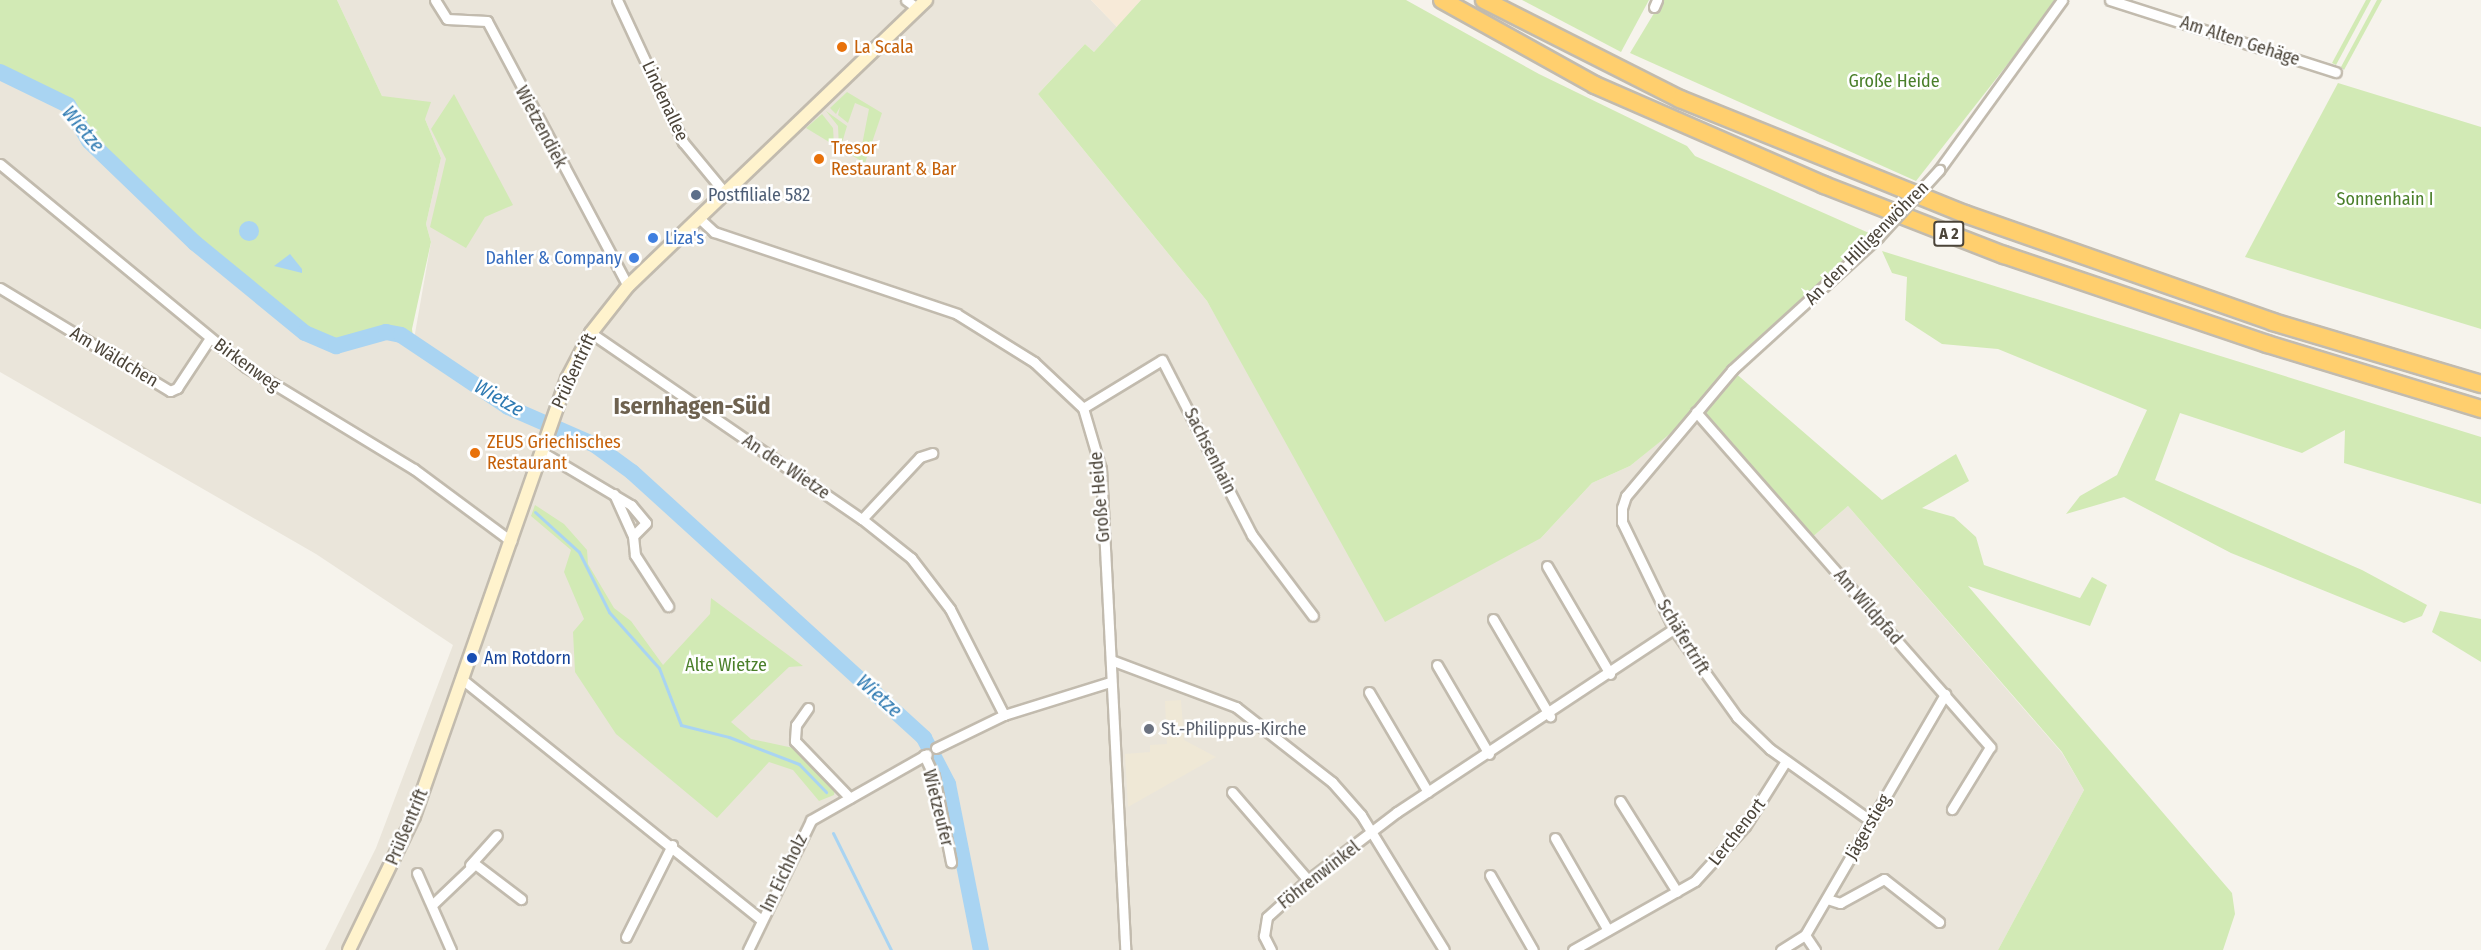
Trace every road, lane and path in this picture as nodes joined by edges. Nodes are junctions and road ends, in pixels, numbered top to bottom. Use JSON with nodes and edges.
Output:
{"nodes":[{"id":1,"x":435,"y":0,"type":"edge"},
{"id":2,"x":617,"y":0,"type":"edge"},
{"id":3,"x":906,"y":0,"type":"edge"},
{"id":4,"x":1442,"y":0,"type":"edge"},
{"id":5,"x":1484,"y":0,"type":"edge"},
{"id":6,"x":2062,"y":0,"type":"edge"},
{"id":7,"x":2110,"y":0,"type":"edge"},
{"id":8,"x":922,"y":4,"type":"edge"},
{"id":9,"x":2336,"y":72,"type":"dead end"},
{"id":10,"x":0,"y":164,"type":"edge"},
{"id":11,"x":725,"y":193,"type":"junction"},
{"id":12,"x":699,"y":218,"type":"junction"},
{"id":13,"x":628,"y":286,"type":"junction"},
{"id":14,"x":0,"y":288,"type":"edge"},
{"id":15,"x":591,"y":333,"type":"junction"},
{"id":16,"x":210,"y":338,"type":"junction"},
{"id":17,"x":2481,"y":384,"type":"edge"},
{"id":18,"x":1083,"y":408,"type":"junction"},
{"id":19,"x":2481,"y":409,"type":"edge"},
{"id":20,"x":1696,"y":412,"type":"junction"},
{"id":21,"x":542,"y":452,"type":"junction"},
{"id":22,"x":932,"y":453,"type":"dead end"},
{"id":23,"x":612,"y":492,"type":"junction"},
{"id":24,"x":862,"y":519,"type":"junction"},
{"id":25,"x":633,"y":536,"type":"junction"},
{"id":26,"x":511,"y":540,"type":"junction"},
{"id":27,"x":1546,"y":566,"type":"dead end"},
{"id":28,"x":668,"y":606,"type":"dead end"},
{"id":29,"x":1313,"y":616,"type":"dead end"},
{"id":30,"x":1493,"y":619,"type":"dead end"},
{"id":31,"x":1674,"y":629,"type":"junction"},
{"id":32,"x":1111,"y":660,"type":"junction"},
{"id":33,"x":1437,"y":665,"type":"dead end"},
{"id":34,"x":1610,"y":674,"type":"junction"},
{"id":35,"x":463,"y":680,"type":"junction"},
{"id":36,"x":1110,"y":682,"type":"junction"},
{"id":37,"x":1369,"y":692,"type":"dead end"},
{"id":38,"x":1945,"y":694,"type":"junction"},
{"id":39,"x":808,"y":708,"type":"dead end"},
{"id":40,"x":1004,"y":715,"type":"junction"},
{"id":41,"x":1550,"y":716,"type":"junction"},
{"id":42,"x":929,"y":752,"type":"junction"},
{"id":43,"x":1489,"y":754,"type":"junction"},
{"id":44,"x":1786,"y":761,"type":"junction"},
{"id":45,"x":1232,"y":792,"type":"dead end"},
{"id":46,"x":1428,"y":792,"type":"junction"},
{"id":47,"x":850,"y":798,"type":"junction"},
{"id":48,"x":1620,"y":801,"type":"dead end"},
{"id":49,"x":1952,"y":808,"type":"dead end"},
{"id":50,"x":1871,"y":820,"type":"junction"},
{"id":51,"x":1372,"y":835,"type":"junction"},
{"id":52,"x":497,"y":836,"type":"dead end"},
{"id":53,"x":1555,"y":838,"type":"dead end"},
{"id":54,"x":672,"y":845,"type":"junction"},
{"id":55,"x":951,"y":862,"type":"dead end"},
{"id":56,"x":470,"y":866,"type":"junction"},
{"id":57,"x":417,"y":873,"type":"dead end"},
{"id":58,"x":1490,"y":875,"type":"dead end"},
{"id":59,"x":1308,"y":880,"type":"junction"},
{"id":60,"x":1677,"y":892,"type":"junction"},
{"id":61,"x":521,"y":899,"type":"dead end"},
{"id":62,"x":1827,"y":899,"type":"junction"},
{"id":63,"x":432,"y":905,"type":"junction"},
{"id":64,"x":762,"y":920,"type":"junction"},
{"id":65,"x":1939,"y":922,"type":"dead end"},
{"id":66,"x":1608,"y":930,"type":"junction"},
{"id":67,"x":1805,"y":935,"type":"junction"},
{"id":68,"x":626,"y":937,"type":"dead end"},
{"id":69,"x":349,"y":950,"type":"edge"},
{"id":70,"x":451,"y":950,"type":"edge"},
{"id":71,"x":748,"y":950,"type":"edge"},
{"id":72,"x":1125,"y":950,"type":"edge"},
{"id":73,"x":1271,"y":950,"type":"edge"},
{"id":74,"x":1444,"y":950,"type":"edge"},
{"id":75,"x":1533,"y":950,"type":"edge"},
{"id":76,"x":1573,"y":950,"type":"edge"},
{"id":77,"x":1781,"y":950,"type":"edge"},
{"id":78,"x":1815,"y":950,"type":"edge"}],
"edges":[{"from":1,"to":13,"type":"street","name":"Wietzendiek"},
{"from":2,"to":11,"type":"street","name":"Lindenallee"},
{"from":3,"to":8,"type":"street"},
{"from":4,"to":19,"type":"highway","number":"A 2"},
{"from":5,"to":17,"type":"highway","number":"A 2"},
{"from":6,"to":20,"type":"street","name":"An den Hilligenwöhren","bridge":true},
{"from":7,"to":9,"type":"street","name":"Am Alten Gehäge"},
{"from":8,"to":11,"type":"main road","name":"Prüßentrift"},
{"from":10,"to":16,"type":"street","name":"Birkenweg"},
{"from":11,"to":12,"type":"main road","name":"Prüßentrift"},
{"from":12,"to":13,"type":"main road","name":"Prüßentrift"},
{"from":12,"to":18,"type":"street"},
{"from":13,"to":15,"type":"main road","name":"Prüßentrift"},
{"from":14,"to":16,"type":"street","name":"Am Wäldchen"},
{"from":15,"to":21,"type":"main road","name":"Prüßentrift"},
{"from":15,"to":24,"type":"street","name":"An der Wietze"},
{"from":16,"to":26,"type":"street","name":"Birkenweg"},
{"from":18,"to":29,"type":"street","name":"Sachsenhain"},
{"from":18,"to":32,"type":"street","name":"Große Heide"},
{"from":20,"to":31,"type":"street","name":"Schäfertrift"},
{"from":20,"to":38,"type":"street","name":"Am Wildpfad"},
{"from":21,"to":23,"type":"street"},
{"from":21,"to":26,"type":"main road","name":"Prüßentrift"},
{"from":22,"to":24,"type":"street"},
{"from":23,"to":25,"type":"street"},
{"from":23,"to":25,"type":"street"},
{"from":24,"to":40,"type":"street","name":"An der Wietze"},
{"from":25,"to":28,"type":"street"},
{"from":26,"to":35,"type":"main road","name":"Prüßentrift"},
{"from":27,"to":34,"type":"street"},
{"from":30,"to":41,"type":"street"},
{"from":31,"to":34,"type":"street","name":"Föhrenwinkel"},
{"from":31,"to":44,"type":"street","name":"Schäfertrift"},
{"from":32,"to":36,"type":"street","name":"Große Heide"},
{"from":32,"to":51,"type":"street"},
{"from":33,"to":43,"type":"street"},
{"from":34,"to":41,"type":"street","name":"Föhrenwinkel"},
{"from":35,"to":54,"type":"street"},
{"from":35,"to":69,"type":"main road","name":"Prüßentrift"},
{"from":36,"to":40,"type":"street","name":"Im Eichholz"},
{"from":36,"to":72,"type":"street","name":"Große Heide"},
{"from":37,"to":46,"type":"street"},
{"from":38,"to":49,"type":"street","name":"Am Wildpfad"},
{"from":38,"to":50,"type":"street","name":"Jägerstieg"},
{"from":39,"to":47,"type":"street"},
{"from":40,"to":42,"type":"street","name":"Im Eichholz"},
{"from":41,"to":43,"type":"street","name":"Föhrenwinkel"},
{"from":42,"to":47,"type":"street","name":"Im Eichholz"},
{"from":42,"to":55,"type":"street","name":"Wietzeufer"},
{"from":43,"to":46,"type":"street","name":"Föhrenwinkel"},
{"from":44,"to":50,"type":"street","name":"Schäfertrift"},
{"from":44,"to":60,"type":"street","name":"Lerchenort"},
{"from":45,"to":59,"type":"street"},
{"from":46,"to":51,"type":"street","name":"Föhrenwinkel"},
{"from":47,"to":64,"type":"street","name":"Im Eichholz"},
{"from":48,"to":60,"type":"street"},
{"from":50,"to":62,"type":"street","name":"Jägerstieg"},
{"from":51,"to":59,"type":"street","name":"Föhrenwinkel"},
{"from":51,"to":74,"type":"street"},
{"from":52,"to":56,"type":"street"},
{"from":53,"to":66,"type":"street"},
{"from":54,"to":64,"type":"street"},
{"from":54,"to":68,"type":"street"},
{"from":56,"to":61,"type":"street"},
{"from":56,"to":63,"type":"street"},
{"from":57,"to":63,"type":"street"},
{"from":58,"to":75,"type":"street"},
{"from":59,"to":73,"type":"street","name":"Föhrenwinkel"},
{"from":60,"to":66,"type":"street","name":"Lerchenort"},
{"from":62,"to":65,"type":"street"},
{"from":62,"to":67,"type":"street","name":"Jägerstieg"},
{"from":63,"to":70,"type":"street"},
{"from":64,"to":71,"type":"street","name":"Im Eichholz"},
{"from":66,"to":76,"type":"street","name":"Lerchenort"},
{"from":67,"to":77,"type":"street","name":"Jägerstieg"},
{"from":67,"to":78,"type":"street"}]}
